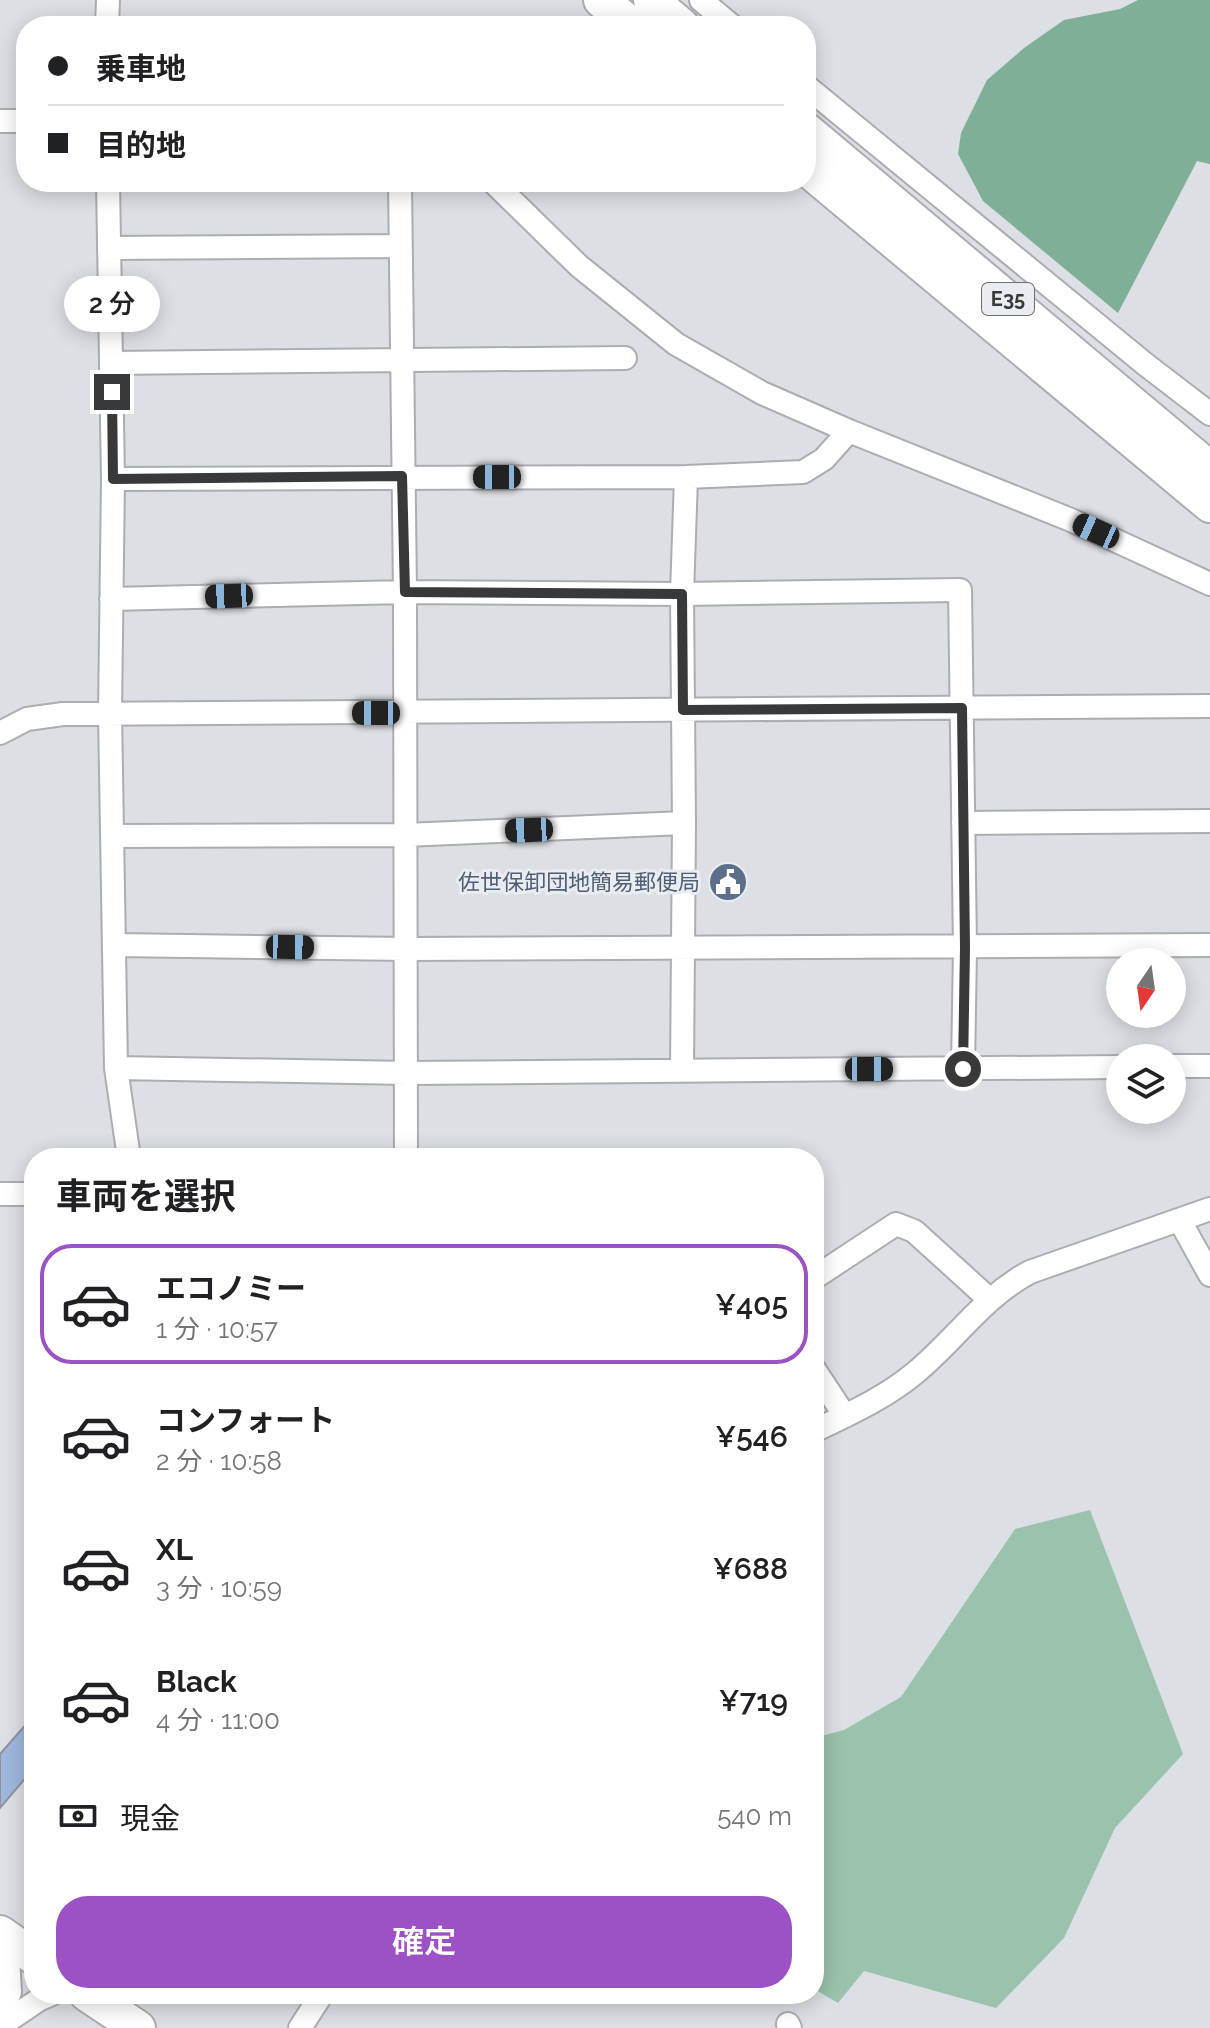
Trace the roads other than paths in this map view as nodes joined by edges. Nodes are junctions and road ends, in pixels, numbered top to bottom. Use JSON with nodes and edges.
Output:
{"nodes":[{"id":1,"x":601,"y":0,"type":"edge"},
{"id":2,"x":651,"y":0,"type":"edge"},
{"id":3,"x":701,"y":0,"type":"edge"},
{"id":4,"x":621,"y":16,"type":"edge"},
{"id":5,"x":670,"y":16,"type":"edge"},
{"id":6,"x":720,"y":16,"type":"edge"},
{"id":7,"x":816,"y":94,"type":"edge"},
{"id":8,"x":816,"y":138,"type":"edge"},
{"id":9,"x":816,"y":176,"type":"edge"},
{"id":10,"x":108,"y":192,"type":"edge"},
{"id":11,"x":400,"y":192,"type":"edge"},
{"id":12,"x":503,"y":192,"type":"edge"},
{"id":13,"x":400,"y":246,"type":"junction"},
{"id":14,"x":109,"y":248,"type":"junction"},
{"id":15,"x":625,"y":358,"type":"dead end"},
{"id":16,"x":401,"y":359,"type":"junction"},
{"id":17,"x":111,"y":363,"type":"junction"},
{"id":18,"x":1210,"y":414,"type":"edge"},
{"id":19,"x":849,"y":431,"type":"junction"},
{"id":20,"x":1210,"y":469,"type":"edge"},
{"id":21,"x":402,"y":476,"type":"junction"},
{"id":22,"x":686,"y":477,"type":"junction"},
{"id":23,"x":113,"y":479,"type":"junction"},
{"id":24,"x":1210,"y":505,"type":"edge"},
{"id":25,"x":1210,"y":584,"type":"edge"},
{"id":26,"x":405,"y":592,"type":"junction"},
{"id":27,"x":682,"y":594,"type":"junction"},
{"id":28,"x":111,"y":599,"type":"junction"},
{"id":29,"x":1210,"y":706,"type":"edge"},
{"id":30,"x":962,"y":708,"type":"junction"},
{"id":31,"x":683,"y":710,"type":"junction"},
{"id":32,"x":110,"y":713,"type":"junction"},
{"id":33,"x":406,"y":713,"type":"junction"},
{"id":34,"x":0,"y":733,"type":"edge"},
{"id":35,"x":1210,"y":821,"type":"edge"},
{"id":36,"x":684,"y":823,"type":"junction"},
{"id":37,"x":963,"y":823,"type":"junction"},
{"id":38,"x":405,"y":835,"type":"junction"},
{"id":39,"x":114,"y":836,"type":"junction"},
{"id":40,"x":116,"y":945,"type":"junction"},
{"id":41,"x":1210,"y":945,"type":"edge"},
{"id":42,"x":682,"y":946,"type":"junction"},
{"id":43,"x":965,"y":948,"type":"junction"},
{"id":44,"x":406,"y":949,"type":"junction"},
{"id":45,"x":1186,"y":1066,"type":"edge"},
{"id":46,"x":1210,"y":1066,"type":"edge"},
{"id":47,"x":1106,"y":1067,"type":"edge"},
{"id":48,"x":116,"y":1068,"type":"junction"},
{"id":49,"x":963,"y":1069,"type":"junction"},
{"id":50,"x":682,"y":1070,"type":"junction"},
{"id":51,"x":408,"y":1073,"type":"junction"},
{"id":52,"x":128,"y":1148,"type":"edge"},
{"id":53,"x":406,"y":1148,"type":"edge"},
{"id":54,"x":0,"y":1194,"type":"edge"},
{"id":55,"x":24,"y":1194,"type":"edge"},
{"id":56,"x":1210,"y":1209,"type":"edge"},
{"id":57,"x":1180,"y":1221,"type":"junction"},
{"id":58,"x":824,"y":1271,"type":"edge"},
{"id":59,"x":1210,"y":1275,"type":"edge"},
{"id":60,"x":989,"y":1299,"type":"junction"},
{"id":61,"x":824,"y":1384,"type":"edge"},
{"id":62,"x":845,"y":1416,"type":"junction"},
{"id":63,"x":824,"y":1426,"type":"edge"},
{"id":64,"x":14,"y":1943,"type":"edge"},
{"id":65,"x":33,"y":2004,"type":"edge"},
{"id":66,"x":102,"y":2004,"type":"edge"},
{"id":67,"x":316,"y":2004,"type":"edge"},
{"id":68,"x":0,"y":2020,"type":"edge"},
{"id":69,"x":0,"y":2026,"type":"edge"},
{"id":70,"x":138,"y":2028,"type":"edge"},
{"id":71,"x":300,"y":2028,"type":"edge"}],
"edges":[{"from":1,"to":4,"type":"highway"},
{"from":2,"to":5,"type":"highway"},
{"from":3,"to":6,"type":"street"},
{"from":7,"to":18,"type":"street"},
{"from":8,"to":20,"type":"highway","number":"E35"},
{"from":9,"to":24,"type":"highway","number":"E35"},
{"from":10,"to":14,"type":"street"},
{"from":11,"to":13,"type":"street"},
{"from":12,"to":19,"type":"street"},
{"from":13,"to":14,"type":"street"},
{"from":13,"to":16,"type":"street"},
{"from":14,"to":17,"type":"street"},
{"from":15,"to":16,"type":"street"},
{"from":16,"to":17,"type":"street"},
{"from":16,"to":21,"type":"street"},
{"from":17,"to":23,"type":"street"},
{"from":19,"to":22,"type":"street"},
{"from":19,"to":25,"type":"street"},
{"from":21,"to":22,"type":"street"},
{"from":21,"to":23,"type":"street"},
{"from":21,"to":26,"type":"street"},
{"from":22,"to":27,"type":"street"},
{"from":23,"to":28,"type":"street"},
{"from":26,"to":27,"type":"street"},
{"from":26,"to":28,"type":"street"},
{"from":26,"to":33,"type":"street"},
{"from":27,"to":30,"type":"street"},
{"from":27,"to":31,"type":"street"},
{"from":28,"to":32,"type":"street"},
{"from":29,"to":30,"type":"street"},
{"from":30,"to":31,"type":"street"},
{"from":30,"to":37,"type":"street"},
{"from":31,"to":33,"type":"street"},
{"from":31,"to":36,"type":"street"},
{"from":32,"to":33,"type":"street"},
{"from":32,"to":34,"type":"street"},
{"from":32,"to":39,"type":"street"},
{"from":33,"to":38,"type":"street"},
{"from":35,"to":37,"type":"street"},
{"from":36,"to":38,"type":"street"},
{"from":36,"to":42,"type":"street"},
{"from":37,"to":43,"type":"street"},
{"from":38,"to":39,"type":"street"},
{"from":38,"to":44,"type":"street"},
{"from":39,"to":40,"type":"street"},
{"from":40,"to":44,"type":"street"},
{"from":40,"to":48,"type":"street"},
{"from":41,"to":43,"type":"street"},
{"from":42,"to":43,"type":"street"},
{"from":42,"to":44,"type":"street"},
{"from":42,"to":50,"type":"street"},
{"from":43,"to":49,"type":"street"},
{"from":44,"to":51,"type":"street"},
{"from":45,"to":46,"type":"street"},
{"from":47,"to":49,"type":"street"},
{"from":48,"to":51,"type":"street"},
{"from":48,"to":52,"type":"street"},
{"from":49,"to":50,"type":"street"},
{"from":50,"to":51,"type":"street"},
{"from":51,"to":53,"type":"street"},
{"from":54,"to":55,"type":"street"},
{"from":56,"to":57,"type":"street"},
{"from":57,"to":59,"type":"street"},
{"from":57,"to":60,"type":"street"},
{"from":58,"to":60,"type":"street"},
{"from":60,"to":62,"type":"street"},
{"from":61,"to":62,"type":"street"},
{"from":62,"to":63,"type":"street"},
{"from":64,"to":68,"type":"street"},
{"from":65,"to":69,"type":"street"},
{"from":66,"to":70,"type":"highway"},
{"from":67,"to":71,"type":"street"}]}
